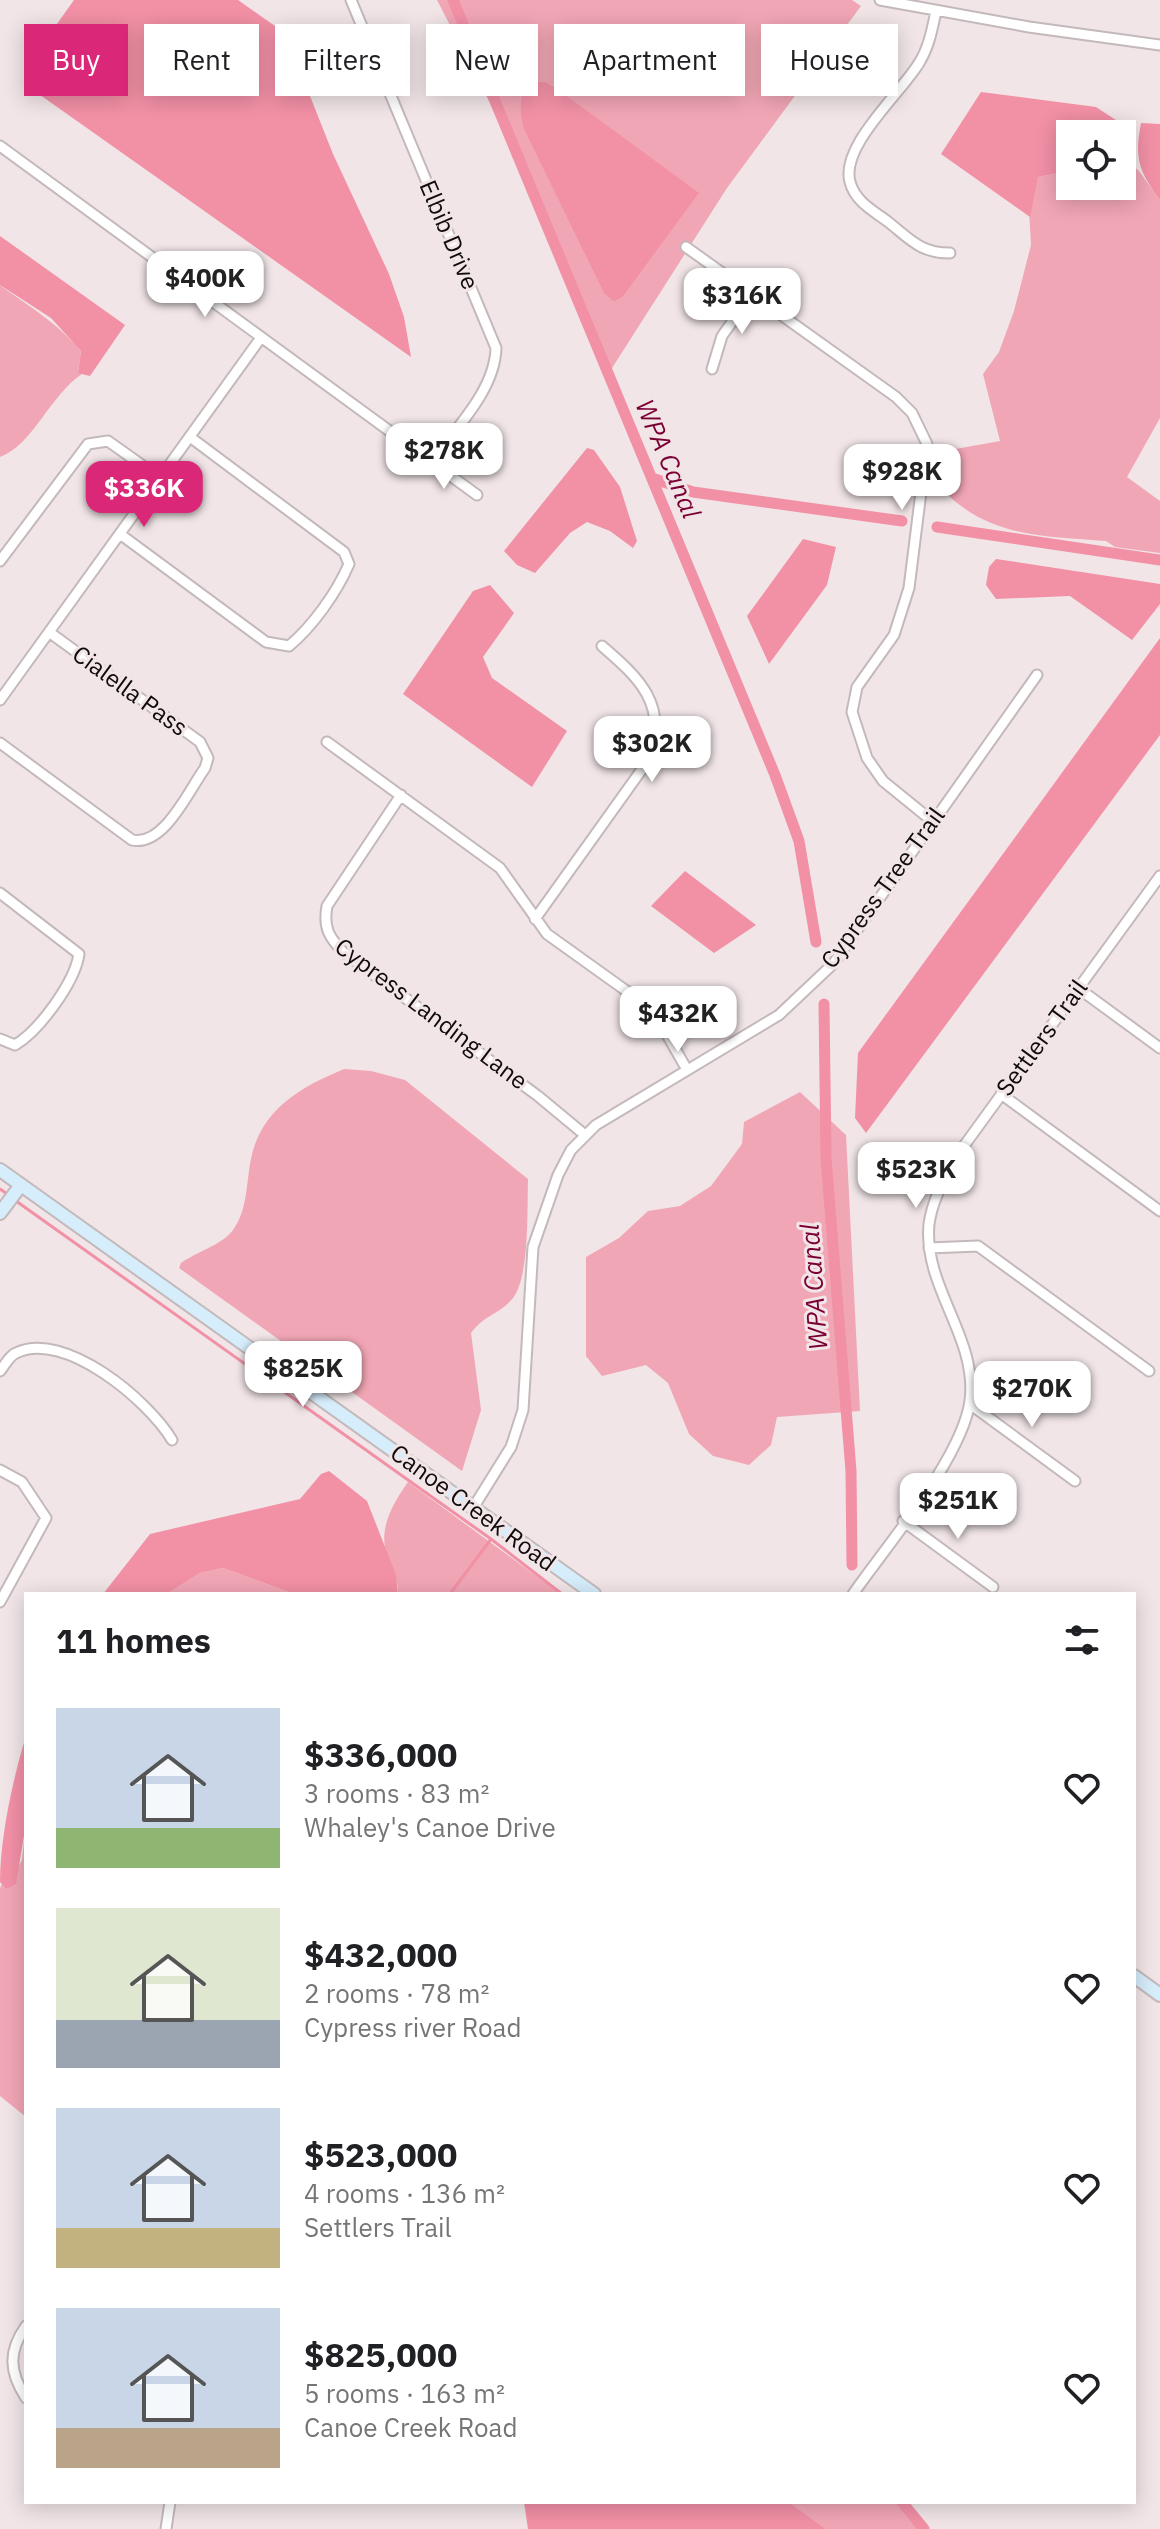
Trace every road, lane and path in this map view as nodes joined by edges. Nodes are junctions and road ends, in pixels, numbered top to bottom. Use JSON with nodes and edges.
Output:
{"nodes":[{"id":1,"x":351,"y":0,"type":"edge"},
{"id":2,"x":880,"y":0,"type":"edge"},
{"id":3,"x":936,"y":11,"type":"junction"},
{"id":4,"x":1160,"y":45,"type":"edge"},
{"id":5,"x":0,"y":146,"type":"edge"},
{"id":6,"x":686,"y":247,"type":"dead end"},
{"id":7,"x":950,"y":253,"type":"dead end"},
{"id":8,"x":752,"y":294,"type":"junction"},
{"id":9,"x":260,"y":339,"type":"junction"},
{"id":10,"x":712,"y":369,"type":"dead end"},
{"id":11,"x":190,"y":437,"type":"junction"},
{"id":12,"x":432,"y":461,"type":"junction"},
{"id":13,"x":160,"y":478,"type":"junction"},
{"id":14,"x":477,"y":495,"type":"dead end"},
{"id":15,"x":120,"y":534,"type":"junction"},
{"id":16,"x":0,"y":561,"type":"edge"},
{"id":17,"x":49,"y":632,"type":"junction"},
{"id":18,"x":602,"y":646,"type":"dead end"},
{"id":19,"x":1037,"y":675,"type":"dead end"},
{"id":20,"x":0,"y":700,"type":"edge"},
{"id":21,"x":327,"y":742,"type":"dead end"},
{"id":22,"x":0,"y":743,"type":"edge"},
{"id":23,"x":401,"y":795,"type":"junction"},
{"id":24,"x":931,"y":820,"type":"junction"},
{"id":25,"x":1159,"y":878,"type":"edge"},
{"id":26,"x":0,"y":893,"type":"edge"},
{"id":27,"x":535,"y":919,"type":"junction"},
{"id":28,"x":1078,"y":988,"type":"junction"},
{"id":29,"x":0,"y":1039,"type":"edge"},
{"id":30,"x":1160,"y":1048,"type":"edge"},
{"id":31,"x":686,"y":1068,"type":"junction"},
{"id":32,"x":1001,"y":1094,"type":"junction"},
{"id":33,"x":585,"y":1135,"type":"junction"},
{"id":34,"x":0,"y":1170,"type":"edge"},
{"id":35,"x":21,"y":1185,"type":"junction"},
{"id":36,"x":1160,"y":1211,"type":"edge"},
{"id":37,"x":0,"y":1213,"type":"edge"},
{"id":38,"x":929,"y":1248,"type":"junction"},
{"id":39,"x":0,"y":1371,"type":"edge"},
{"id":40,"x":1149,"y":1371,"type":"dead end"},
{"id":41,"x":970,"y":1404,"type":"junction"},
{"id":42,"x":172,"y":1440,"type":"dead end"},
{"id":43,"x":0,"y":1470,"type":"edge"},
{"id":44,"x":1075,"y":1481,"type":"dead end"},
{"id":45,"x":473,"y":1508,"type":"junction"},
{"id":46,"x":903,"y":1521,"type":"junction"},
{"id":47,"x":993,"y":1587,"type":"dead end"},
{"id":48,"x":591,"y":1592,"type":"edge"},
{"id":49,"x":854,"y":1592,"type":"edge"},
{"id":50,"x":0,"y":1602,"type":"edge"},
{"id":51,"x":1136,"y":1977,"type":"edge"},
{"id":52,"x":1160,"y":1995,"type":"edge"},
{"id":53,"x":24,"y":2329,"type":"edge"},
{"id":54,"x":24,"y":2395,"type":"edge"},
{"id":55,"x":170,"y":2504,"type":"edge"},
{"id":56,"x":166,"y":2529,"type":"edge"}],
"edges":[{"from":1,"to":12,"type":"street","name":"Elbib Drive"},
{"from":2,"to":3,"type":"street"},
{"from":3,"to":4,"type":"street"},
{"from":3,"to":7,"type":"street"},
{"from":5,"to":9,"type":"street"},
{"from":6,"to":8,"type":"street"},
{"from":8,"to":10,"type":"street"},
{"from":8,"to":24,"type":"street"},
{"from":9,"to":11,"type":"street"},
{"from":9,"to":12,"type":"street"},
{"from":11,"to":13,"type":"street"},
{"from":11,"to":15,"type":"street"},
{"from":12,"to":14,"type":"street"},
{"from":13,"to":15,"type":"street"},
{"from":13,"to":16,"type":"street"},
{"from":15,"to":17,"type":"street"},
{"from":17,"to":20,"type":"street"},
{"from":17,"to":22,"type":"street","name":"Cialella Pass"},
{"from":18,"to":27,"type":"street"},
{"from":19,"to":24,"type":"street","name":"Cypress Tree Trail"},
{"from":21,"to":23,"type":"street"},
{"from":23,"to":27,"type":"street"},
{"from":23,"to":33,"type":"street","name":"Cypress Landing Lane"},
{"from":24,"to":31,"type":"street","name":"Cypress Tree Trail"},
{"from":25,"to":28,"type":"street","name":"Settlers Trail"},
{"from":26,"to":29,"type":"street"},
{"from":27,"to":31,"type":"street"},
{"from":28,"to":30,"type":"street"},
{"from":28,"to":32,"type":"street","name":"Settlers Trail"},
{"from":31,"to":33,"type":"street","name":"Cypress Tree Trail"},
{"from":32,"to":36,"type":"street"},
{"from":32,"to":38,"type":"street","name":"Settlers Trail"},
{"from":33,"to":45,"type":"street","name":"Cypress Tree Trail"},
{"from":34,"to":35,"type":"main road","name":"Canoe Creek Road"},
{"from":35,"to":37,"type":"main road"},
{"from":35,"to":45,"type":"main road","name":"Canoe Creek Road"},
{"from":38,"to":40,"type":"street"},
{"from":38,"to":41,"type":"street","name":"Settlers Trail"},
{"from":39,"to":42,"type":"street"},
{"from":41,"to":44,"type":"street"},
{"from":41,"to":46,"type":"street","name":"Settlers Trail"},
{"from":43,"to":50,"type":"street"},
{"from":45,"to":48,"type":"main road","name":"Canoe Creek Road"},
{"from":46,"to":47,"type":"street"},
{"from":46,"to":49,"type":"street","name":"Settlers Trail"},
{"from":51,"to":52,"type":"main road"},
{"from":53,"to":54,"type":"street"},
{"from":55,"to":56,"type":"street"}]}
